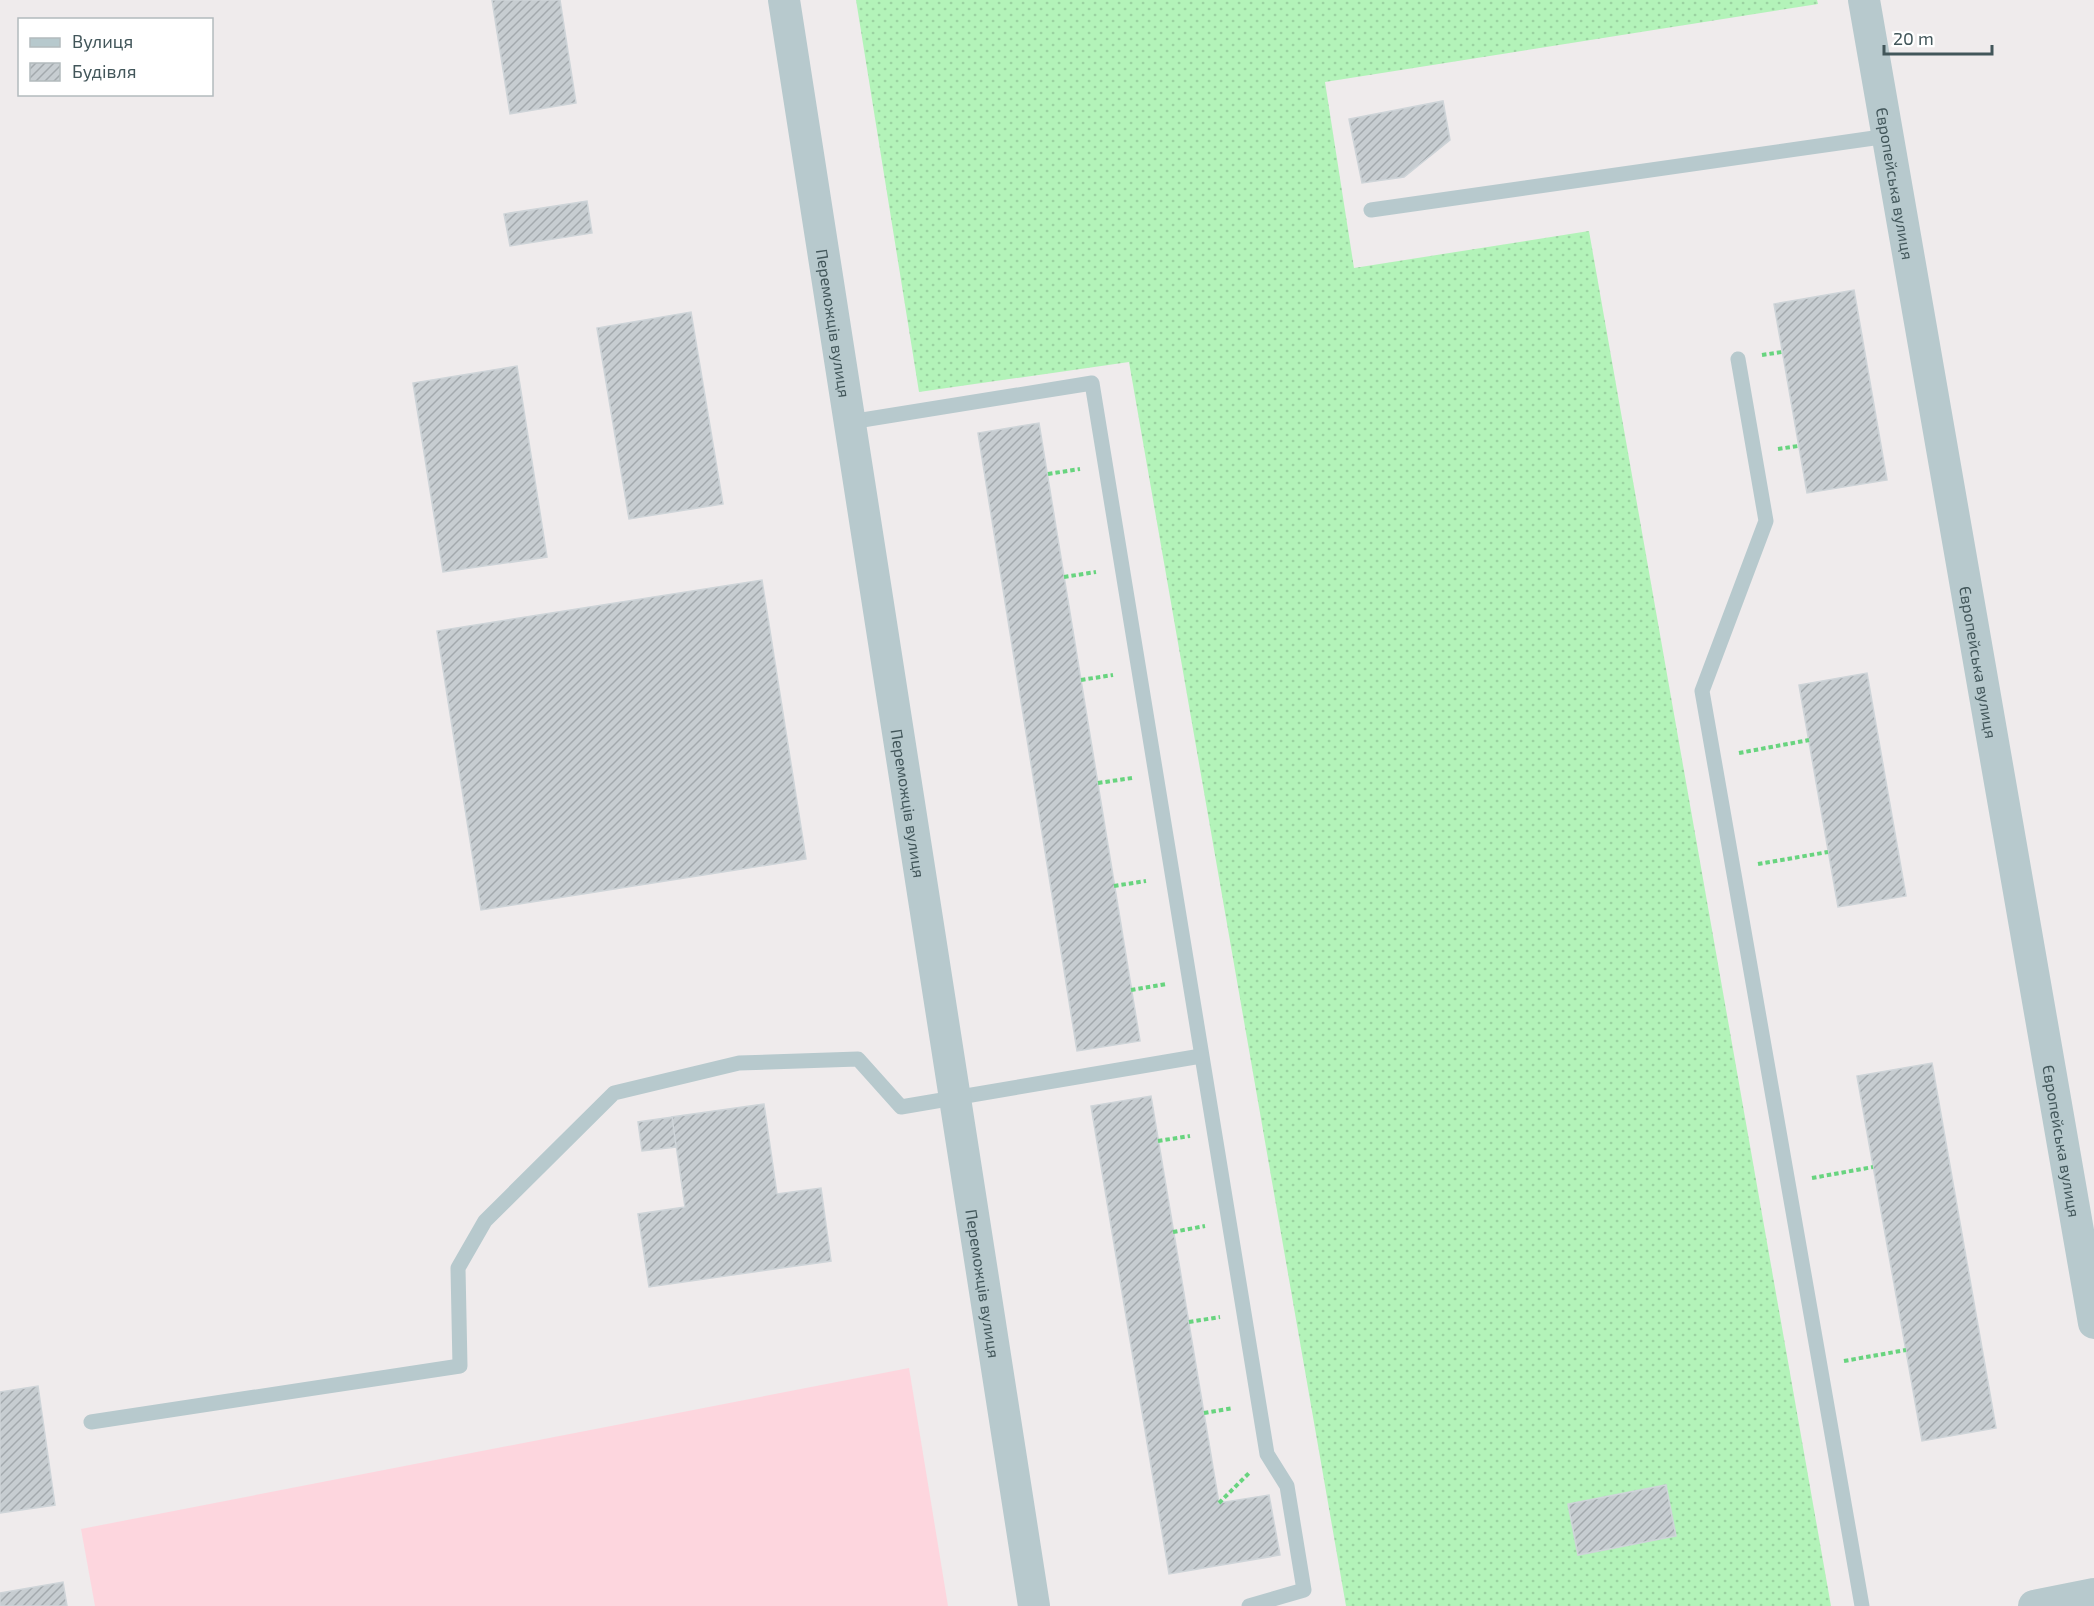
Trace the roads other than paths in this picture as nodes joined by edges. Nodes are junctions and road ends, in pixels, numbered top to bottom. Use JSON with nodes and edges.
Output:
{"nodes":[{"id":1,"x":784,"y":0,"type":"edge"},
{"id":2,"x":1864,"y":0,"type":"edge"},
{"id":3,"x":1888,"y":136,"type":"junction"},
{"id":4,"x":1371,"y":210,"type":"dead end"},
{"id":5,"x":1738,"y":359,"type":"dead end"},
{"id":6,"x":849,"y":422,"type":"junction"},
{"id":7,"x":1202,"y":1056,"type":"junction"},
{"id":8,"x":955,"y":1098,"type":"junction"},
{"id":9,"x":2094,"y":1323,"type":"edge"},
{"id":10,"x":91,"y":1422,"type":"dead end"},
{"id":11,"x":2094,"y":1594,"type":"edge"},
{"id":12,"x":1034,"y":1606,"type":"edge"},
{"id":13,"x":1249,"y":1606,"type":"edge"},
{"id":14,"x":1862,"y":1606,"type":"edge"},
{"id":15,"x":2034,"y":1606,"type":"edge"}],
"edges":[{"from":1,"to":6,"type":"street","name":"Переможців вулиця"},
{"from":2,"to":3,"type":"street","name":"Європейська вулиця"},
{"from":3,"to":4,"type":"lane"},
{"from":3,"to":9,"type":"street","name":"Європейська вулиця"},
{"from":5,"to":14,"type":"lane"},
{"from":6,"to":7,"type":"lane"},
{"from":6,"to":8,"type":"street","name":"Переможців вулиця"},
{"from":7,"to":8,"type":"lane"},
{"from":7,"to":13,"type":"lane"},
{"from":8,"to":10,"type":"lane"},
{"from":8,"to":12,"type":"street","name":"Переможців вулиця"},
{"from":11,"to":15,"type":"street"}]}
